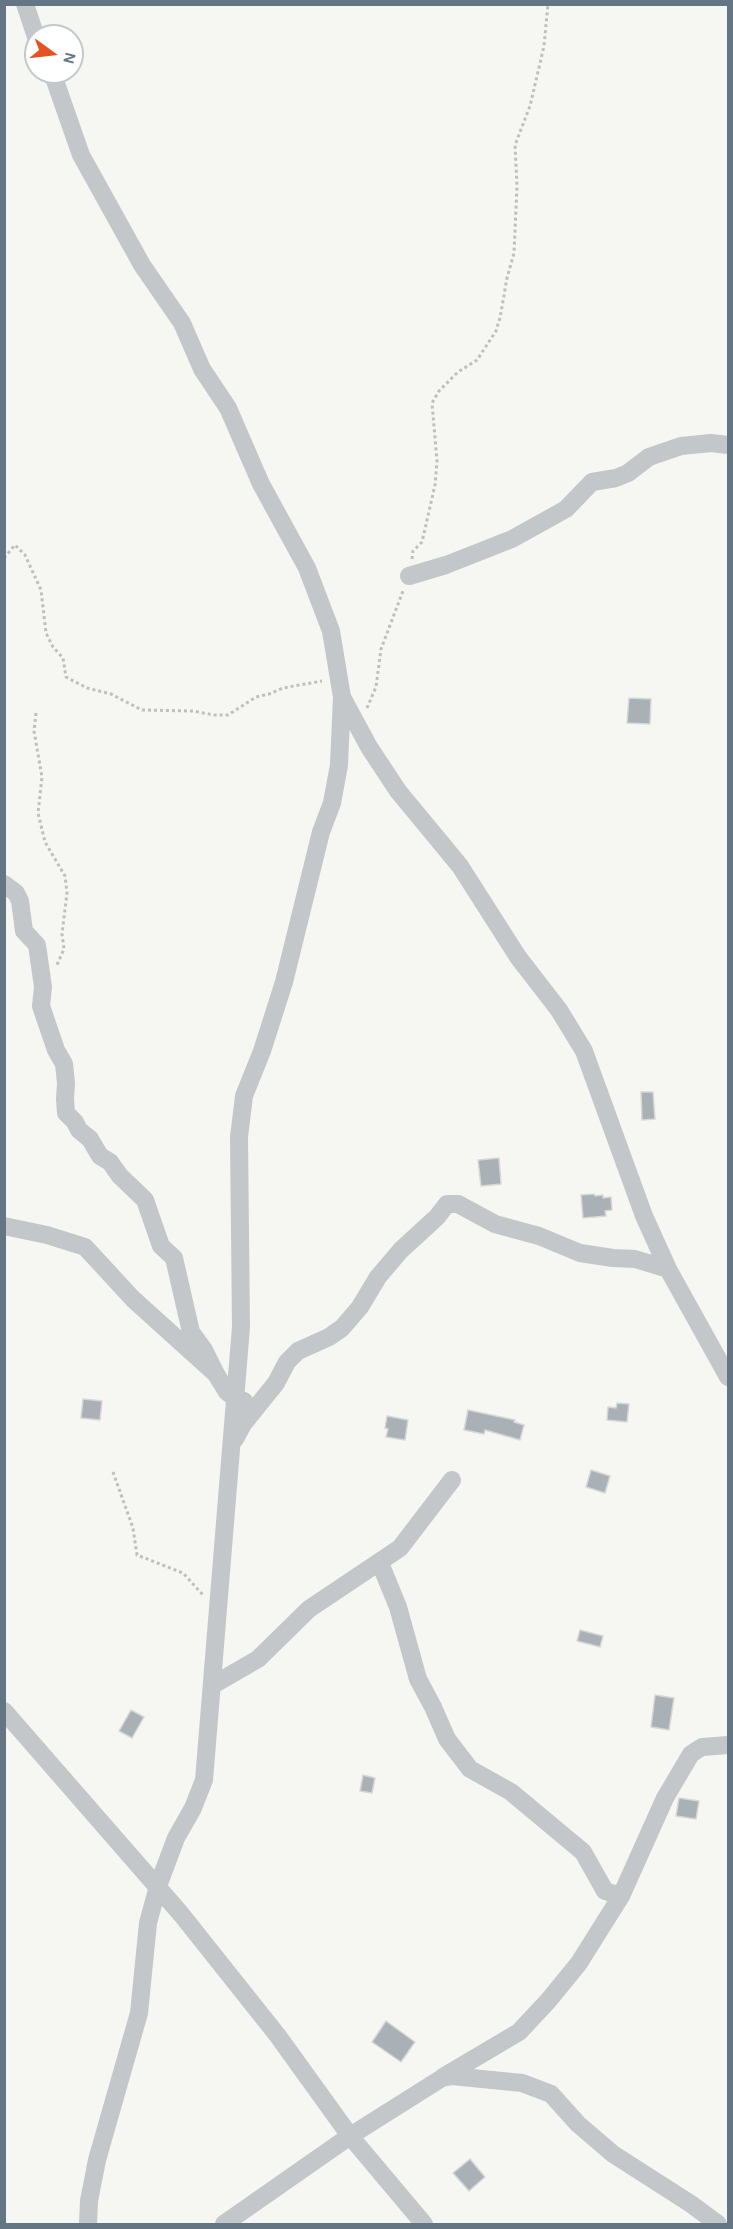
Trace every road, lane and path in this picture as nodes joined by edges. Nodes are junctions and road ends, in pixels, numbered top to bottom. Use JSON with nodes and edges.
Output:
{"nodes":[{"id":1,"x":25,"y":4,"type":"edge"},
{"id":2,"x":548,"y":4,"type":"edge"},
{"id":3,"x":32,"y":24,"type":"edge"},
{"id":4,"x":56,"y":84,"type":"edge"},
{"id":5,"x":729,"y":445,"type":"edge"},
{"id":6,"x":4,"y":558,"type":"edge"},
{"id":7,"x":409,"y":576,"type":"junction"},
{"id":8,"x":337,"y":668,"type":"junction"},
{"id":9,"x":342,"y":697,"type":"junction"},
{"id":10,"x":36,"y":713,"type":"dead end"},
{"id":11,"x":359,"y":729,"type":"junction"},
{"id":12,"x":4,"y":884,"type":"edge"},
{"id":13,"x":43,"y":987,"type":"junction"},
{"id":14,"x":4,"y":1226,"type":"edge"},
{"id":15,"x":668,"y":1269,"type":"junction"},
{"id":16,"x":216,"y":1374,"type":"junction"},
{"id":17,"x":729,"y":1377,"type":"edge"},
{"id":18,"x":236,"y":1399,"type":"junction"},
{"id":19,"x":261,"y":1404,"type":"junction"},
{"id":20,"x":233,"y":1444,"type":"junction"},
{"id":21,"x":113,"y":1472,"type":"dead end"},
{"id":22,"x":452,"y":1480,"type":"dead end"},
{"id":23,"x":380,"y":1563,"type":"junction"},
{"id":24,"x":219,"y":1612,"type":"junction"},
{"id":25,"x":213,"y":1685,"type":"junction"},
{"id":26,"x":4,"y":1711,"type":"edge"},
{"id":27,"x":729,"y":1744,"type":"edge"},
{"id":28,"x":158,"y":1886,"type":"junction"},
{"id":29,"x":621,"y":1896,"type":"junction"},
{"id":30,"x":442,"y":2078,"type":"junction"},
{"id":31,"x":350,"y":2136,"type":"junction"},
{"id":32,"x":88,"y":2224,"type":"edge"},
{"id":33,"x":224,"y":2224,"type":"edge"},
{"id":34,"x":424,"y":2224,"type":"edge"},
{"id":35,"x":717,"y":2224,"type":"edge"}],
"edges":[{"from":1,"to":3,"type":"street"},
{"from":2,"to":7,"type":"path"},
{"from":4,"to":8,"type":"street"},
{"from":5,"to":7,"type":"street"},
{"from":6,"to":8,"type":"path"},
{"from":7,"to":11,"type":"path"},
{"from":8,"to":9,"type":"street"},
{"from":9,"to":11,"type":"street"},
{"from":9,"to":18,"type":"street"},
{"from":10,"to":13,"type":"path"},
{"from":11,"to":15,"type":"street"},
{"from":12,"to":13,"type":"street"},
{"from":13,"to":16,"type":"street"},
{"from":14,"to":16,"type":"street"},
{"from":15,"to":17,"type":"street"},
{"from":15,"to":19,"type":"street"},
{"from":16,"to":18,"type":"street"},
{"from":18,"to":19,"type":"street"},
{"from":18,"to":20,"type":"street"},
{"from":19,"to":20,"type":"street"},
{"from":20,"to":24,"type":"street"},
{"from":21,"to":24,"type":"path"},
{"from":22,"to":23,"type":"street"},
{"from":23,"to":25,"type":"street"},
{"from":23,"to":29,"type":"street"},
{"from":24,"to":25,"type":"street"},
{"from":25,"to":28,"type":"street"},
{"from":26,"to":28,"type":"street"},
{"from":27,"to":29,"type":"street"},
{"from":28,"to":31,"type":"street"},
{"from":28,"to":32,"type":"street"},
{"from":29,"to":30,"type":"street"},
{"from":30,"to":31,"type":"street"},
{"from":30,"to":35,"type":"street"},
{"from":31,"to":33,"type":"street"},
{"from":31,"to":34,"type":"street"}]}
